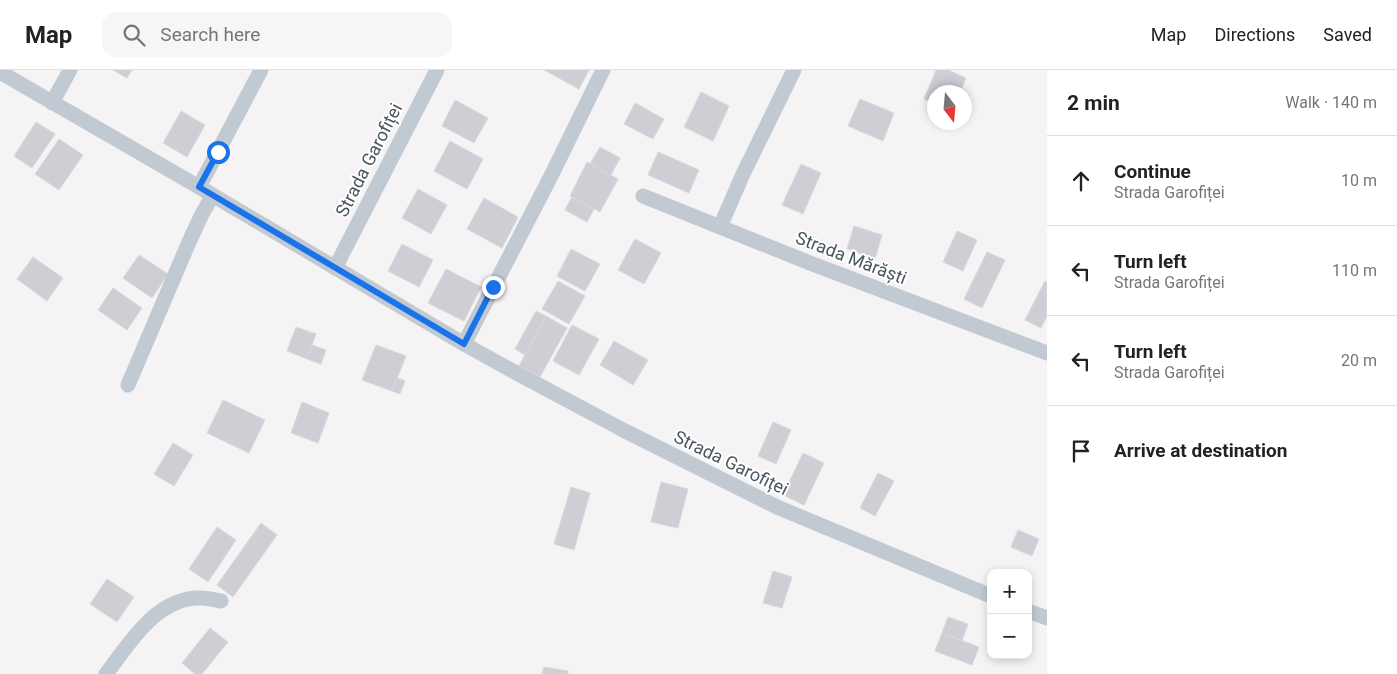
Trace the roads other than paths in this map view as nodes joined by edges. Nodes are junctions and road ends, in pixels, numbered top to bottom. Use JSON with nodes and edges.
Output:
{"nodes":[{"id":1,"x":70,"y":70,"type":"edge"},
{"id":2,"x":261,"y":70,"type":"edge"},
{"id":3,"x":437,"y":70,"type":"edge"},
{"id":4,"x":603,"y":70,"type":"edge"},
{"id":5,"x":794,"y":70,"type":"edge"},
{"id":6,"x":0,"y":72,"type":"edge"},
{"id":7,"x":52,"y":102,"type":"junction"},
{"id":8,"x":199,"y":187,"type":"junction"},
{"id":9,"x":213,"y":195,"type":"junction"},
{"id":10,"x":643,"y":196,"type":"dead end"},
{"id":11,"x":720,"y":227,"type":"junction"},
{"id":12,"x":335,"y":268,"type":"junction"},
{"id":13,"x":464,"y":344,"type":"junction"},
{"id":14,"x":1047,"y":353,"type":"edge"},
{"id":15,"x":128,"y":385,"type":"dead end"},
{"id":16,"x":987,"y":594,"type":"edge"},
{"id":17,"x":221,"y":601,"type":"dead end"},
{"id":18,"x":1032,"y":612,"type":"edge"},
{"id":19,"x":1047,"y":618,"type":"edge"},
{"id":20,"x":106,"y":674,"type":"edge"}],
"edges":[{"from":1,"to":7,"type":"street"},
{"from":2,"to":8,"type":"street"},
{"from":3,"to":12,"type":"street","name":"Strada Garofiței"},
{"from":4,"to":13,"type":"street"},
{"from":5,"to":11,"type":"street"},
{"from":6,"to":7,"type":"street","name":"Strada Garofiței"},
{"from":7,"to":8,"type":"street","name":"Strada Garofiței"},
{"from":8,"to":9,"type":"street","name":"Strada Garofiței"},
{"from":9,"to":12,"type":"street","name":"Strada Garofiței"},
{"from":9,"to":15,"type":"street"},
{"from":10,"to":11,"type":"street","name":"Strada Mărăști"},
{"from":11,"to":14,"type":"street","name":"Strada Mărăști"},
{"from":12,"to":13,"type":"street","name":"Strada Garofiței"},
{"from":13,"to":16,"type":"street","name":"Strada Garofiței"},
{"from":17,"to":20,"type":"street"},
{"from":18,"to":19,"type":"street"}]}
